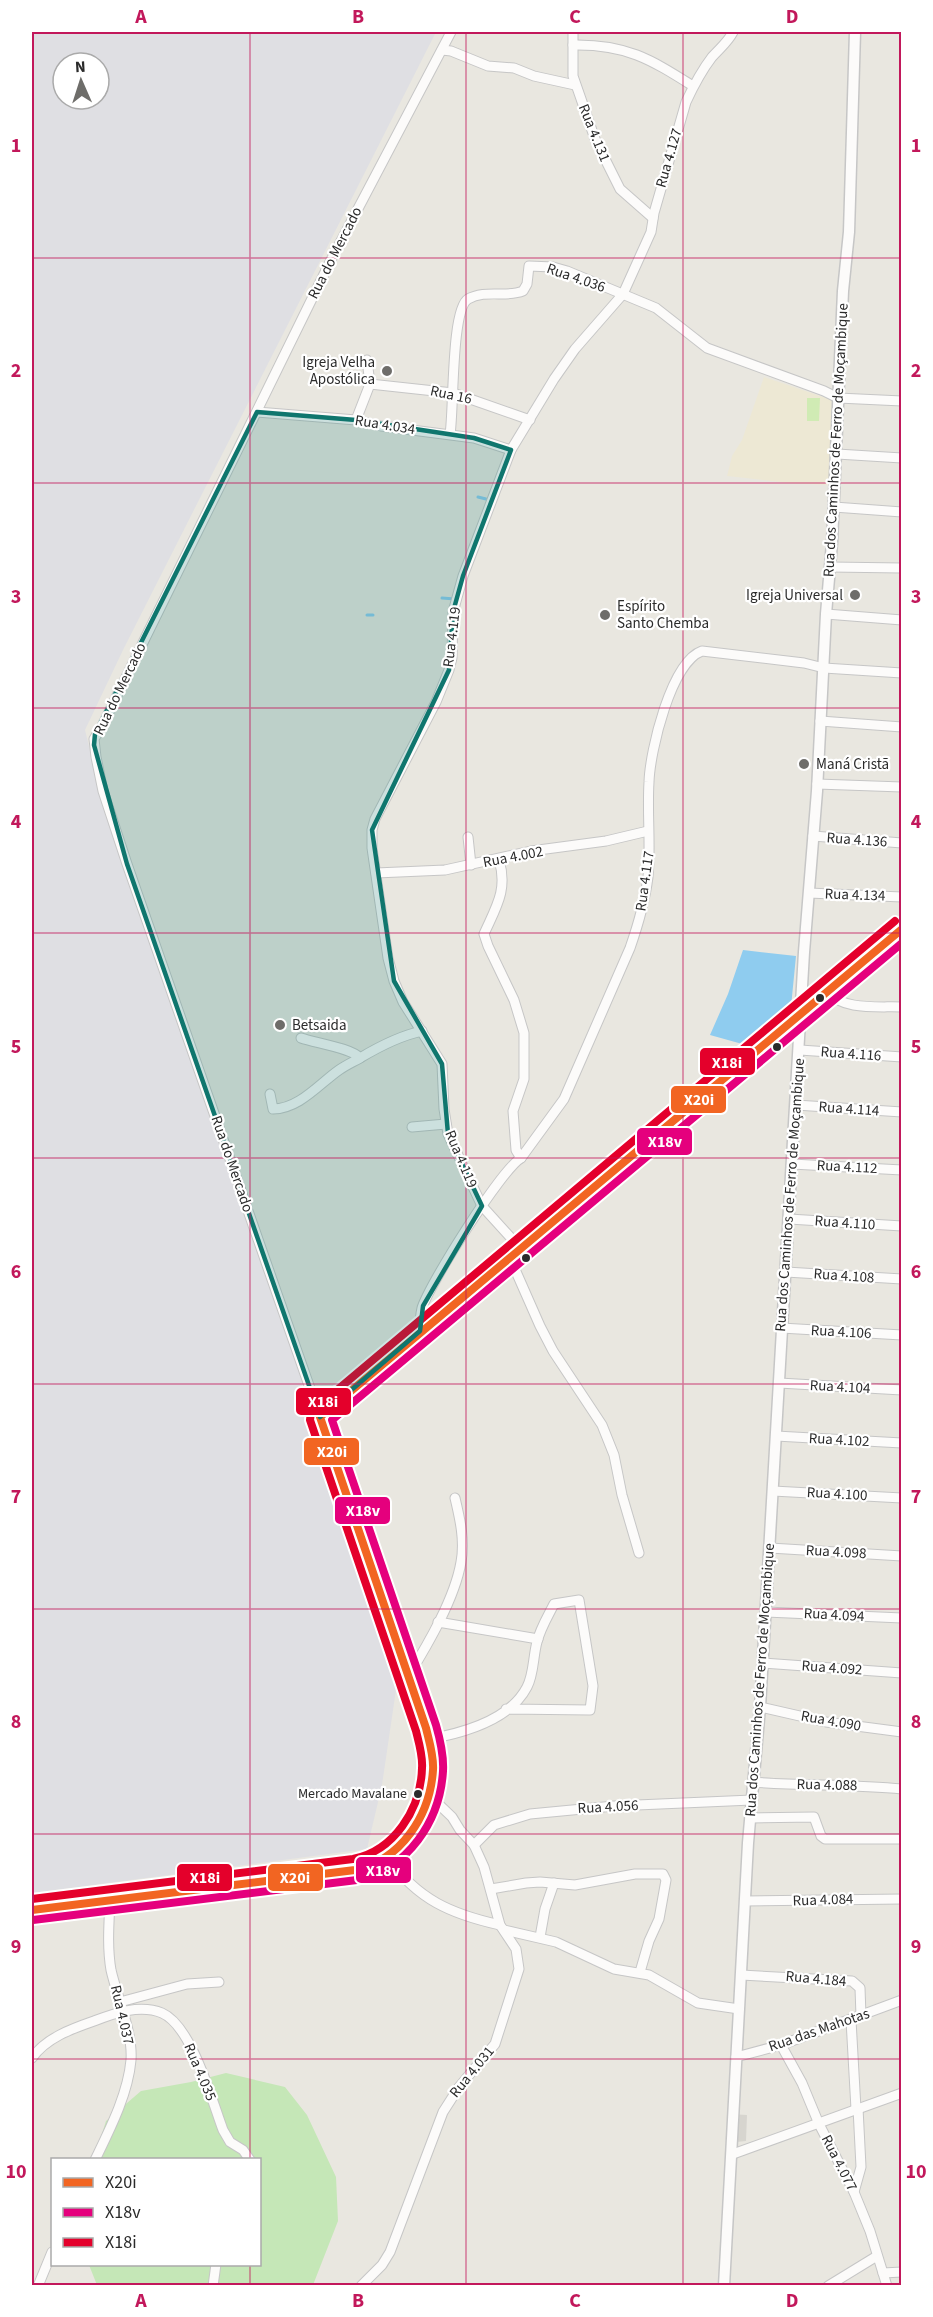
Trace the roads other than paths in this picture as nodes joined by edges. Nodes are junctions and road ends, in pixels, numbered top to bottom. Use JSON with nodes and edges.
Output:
{"nodes":[{"id":1,"x":451,"y":32,"type":"edge"},
{"id":2,"x":573,"y":32,"type":"edge"},
{"id":3,"x":733,"y":32,"type":"edge"},
{"id":4,"x":855,"y":32,"type":"edge"},
{"id":5,"x":573,"y":45,"type":"junction"},
{"id":6,"x":442,"y":50,"type":"junction"},
{"id":7,"x":575,"y":85,"type":"junction"},
{"id":8,"x":693,"y":86,"type":"junction"},
{"id":9,"x":653,"y":218,"type":"junction"},
{"id":10,"x":623,"y":294,"type":"junction"},
{"id":11,"x":367,"y":360,"type":"dead end"},
{"id":12,"x":370,"y":384,"type":"junction"},
{"id":13,"x":453,"y":393,"type":"junction"},
{"id":14,"x":838,"y":398,"type":"junction"},
{"id":15,"x":902,"y":401,"type":"edge"},
{"id":16,"x":257,"y":412,"type":"junction"},
{"id":17,"x":356,"y":420,"type":"junction"},
{"id":18,"x":530,"y":420,"type":"junction"},
{"id":19,"x":450,"y":434,"type":"junction"},
{"id":20,"x":511,"y":450,"type":"junction"},
{"id":21,"x":837,"y":454,"type":"junction"},
{"id":22,"x":902,"y":458,"type":"edge"},
{"id":23,"x":834,"y":507,"type":"junction"},
{"id":24,"x":902,"y":512,"type":"edge"},
{"id":25,"x":830,"y":567,"type":"junction"},
{"id":26,"x":902,"y":568,"type":"edge"},
{"id":27,"x":826,"y":614,"type":"junction"},
{"id":28,"x":902,"y":620,"type":"edge"},
{"id":29,"x":824,"y":668,"type":"junction"},
{"id":30,"x":902,"y":673,"type":"edge"},
{"id":31,"x":820,"y":721,"type":"junction"},
{"id":32,"x":902,"y":727,"type":"edge"},
{"id":33,"x":817,"y":784,"type":"junction"},
{"id":34,"x":902,"y":787,"type":"edge"},
{"id":35,"x":648,"y":831,"type":"junction"},
{"id":36,"x":813,"y":836,"type":"junction"},
{"id":37,"x":468,"y":837,"type":"dead end"},
{"id":38,"x":902,"y":843,"type":"edge"},
{"id":39,"x":499,"y":860,"type":"junction"},
{"id":40,"x":471,"y":865,"type":"junction"},
{"id":41,"x":376,"y":873,"type":"junction"},
{"id":42,"x":808,"y":893,"type":"junction"},
{"id":43,"x":902,"y":897,"type":"edge"},
{"id":44,"x":902,"y":929,"type":"edge"},
{"id":45,"x":885,"y":942,"type":"junction"},
{"id":46,"x":902,"y":944,"type":"edge"},
{"id":47,"x":827,"y":991,"type":"junction"},
{"id":48,"x":902,"y":1007,"type":"edge"},
{"id":49,"x":802,"y":1012,"type":"junction"},
{"id":50,"x":422,"y":1031,"type":"junction"},
{"id":51,"x":301,"y":1038,"type":"dead end"},
{"id":52,"x":800,"y":1050,"type":"junction"},
{"id":53,"x":360,"y":1058,"type":"junction"},
{"id":54,"x":902,"y":1058,"type":"edge"},
{"id":55,"x":270,"y":1094,"type":"dead end"},
{"id":56,"x":796,"y":1105,"type":"junction"},
{"id":57,"x":902,"y":1112,"type":"edge"},
{"id":58,"x":446,"y":1125,"type":"junction"},
{"id":59,"x":412,"y":1127,"type":"dead end"},
{"id":60,"x":521,"y":1158,"type":"junction"},
{"id":61,"x":792,"y":1164,"type":"junction"},
{"id":62,"x":902,"y":1170,"type":"edge"},
{"id":63,"x":482,"y":1206,"type":"junction"},
{"id":64,"x":789,"y":1219,"type":"junction"},
{"id":65,"x":902,"y":1226,"type":"edge"},
{"id":66,"x":521,"y":1249,"type":"junction"},
{"id":67,"x":510,"y":1258,"type":"junction"},
{"id":68,"x":786,"y":1272,"type":"junction"},
{"id":69,"x":902,"y":1280,"type":"edge"},
{"id":70,"x":781,"y":1328,"type":"junction"},
{"id":71,"x":420,"y":1331,"type":"junction"},
{"id":72,"x":902,"y":1335,"type":"edge"},
{"id":73,"x":779,"y":1383,"type":"junction"},
{"id":74,"x":902,"y":1390,"type":"edge"},
{"id":75,"x":320,"y":1417,"type":"junction"},
{"id":76,"x":776,"y":1436,"type":"junction"},
{"id":77,"x":902,"y":1443,"type":"edge"},
{"id":78,"x":773,"y":1491,"type":"junction"},
{"id":79,"x":455,"y":1498,"type":"dead end"},
{"id":80,"x":902,"y":1498,"type":"edge"},
{"id":81,"x":770,"y":1548,"type":"junction"},
{"id":82,"x":639,"y":1553,"type":"dead end"},
{"id":83,"x":902,"y":1556,"type":"edge"},
{"id":84,"x":766,"y":1612,"type":"junction"},
{"id":85,"x":902,"y":1618,"type":"edge"},
{"id":86,"x":438,"y":1622,"type":"junction"},
{"id":87,"x":538,"y":1639,"type":"junction"},
{"id":88,"x":763,"y":1663,"type":"junction"},
{"id":89,"x":902,"y":1673,"type":"edge"},
{"id":90,"x":408,"y":1674,"type":"junction"},
{"id":91,"x":760,"y":1707,"type":"junction"},
{"id":92,"x":506,"y":1709,"type":"junction"},
{"id":93,"x":902,"y":1732,"type":"edge"},
{"id":94,"x":429,"y":1739,"type":"junction"},
{"id":95,"x":753,"y":1782,"type":"junction"},
{"id":96,"x":902,"y":1789,"type":"edge"},
{"id":97,"x":429,"y":1795,"type":"junction"},
{"id":98,"x":752,"y":1800,"type":"junction"},
{"id":99,"x":750,"y":1818,"type":"junction"},
{"id":100,"x":902,"y":1839,"type":"edge"},
{"id":101,"x":474,"y":1845,"type":"junction"},
{"id":102,"x":387,"y":1857,"type":"junction"},
{"id":103,"x":554,"y":1883,"type":"junction"},
{"id":104,"x":491,"y":1889,"type":"junction"},
{"id":105,"x":902,"y":1899,"type":"edge"},
{"id":106,"x":110,"y":1900,"type":"junction"},
{"id":107,"x":745,"y":1901,"type":"junction"},
{"id":108,"x":32,"y":1910,"type":"edge"},
{"id":109,"x":502,"y":1928,"type":"junction"},
{"id":110,"x":540,"y":1937,"type":"junction"},
{"id":111,"x":640,"y":1972,"type":"junction"},
{"id":112,"x":741,"y":1975,"type":"junction"},
{"id":113,"x":219,"y":1982,"type":"dead end"},
{"id":114,"x":902,"y":2000,"type":"edge"},
{"id":115,"x":121,"y":2006,"type":"junction"},
{"id":116,"x":739,"y":2009,"type":"junction"},
{"id":117,"x":861,"y":2016,"type":"junction"},
{"id":118,"x":851,"y":2020,"type":"junction"},
{"id":119,"x":781,"y":2045,"type":"junction"},
{"id":120,"x":736,"y":2057,"type":"junction"},
{"id":121,"x":32,"y":2058,"type":"edge"},
{"id":122,"x":902,"y":2093,"type":"edge"},
{"id":123,"x":857,"y":2109,"type":"junction"},
{"id":124,"x":819,"y":2124,"type":"junction"},
{"id":125,"x":733,"y":2154,"type":"junction"},
{"id":126,"x":96,"y":2158,"type":"edge"},
{"id":127,"x":249,"y":2158,"type":"edge"},
{"id":128,"x":854,"y":2192,"type":"junction"},
{"id":129,"x":51,"y":2254,"type":"edge"},
{"id":130,"x":878,"y":2256,"type":"junction"},
{"id":131,"x":216,"y":2266,"type":"edge"},
{"id":132,"x":902,"y":2271,"type":"edge"},
{"id":133,"x":883,"y":2273,"type":"junction"},
{"id":134,"x":38,"y":2286,"type":"edge"},
{"id":135,"x":213,"y":2286,"type":"edge"},
{"id":136,"x":361,"y":2286,"type":"edge"},
{"id":137,"x":724,"y":2286,"type":"edge"},
{"id":138,"x":828,"y":2286,"type":"edge"},
{"id":139,"x":887,"y":2286,"type":"edge"}],
"edges":[{"from":1,"to":6,"type":"street","name":"Rua do Mercado"},
{"from":2,"to":5,"type":"street","name":"Rua 4.131"},
{"from":3,"to":8,"type":"street","name":"Rua 4.127"},
{"from":4,"to":14,"type":"street","name":"Rua dos Caminhos de Ferro de Moçambique"},
{"from":5,"to":7,"type":"street","name":"Rua 4.131"},
{"from":5,"to":8,"type":"street"},
{"from":6,"to":7,"type":"street"},
{"from":6,"to":16,"type":"street","name":"Rua do Mercado"},
{"from":7,"to":9,"type":"street","name":"Rua 4.131"},
{"from":8,"to":9,"type":"street","name":"Rua 4.127"},
{"from":9,"to":10,"type":"street","name":"Rua 4.127"},
{"from":10,"to":13,"type":"street","name":"Rua 4.036"},
{"from":10,"to":14,"type":"street"},
{"from":10,"to":18,"type":"street","name":"Rua 4.119"},
{"from":11,"to":12,"type":"street"},
{"from":12,"to":13,"type":"street","name":"Rua 16"},
{"from":12,"to":17,"type":"street"},
{"from":13,"to":18,"type":"street","name":"Rua 16"},
{"from":13,"to":19,"type":"street"},
{"from":14,"to":15,"type":"street"},
{"from":14,"to":21,"type":"street","name":"Rua dos Caminhos de Ferro de Moçambique"},
{"from":16,"to":17,"type":"street","name":"Rua 4.034"},
{"from":16,"to":75,"type":"street","name":"Rua do Mercado"},
{"from":17,"to":19,"type":"street","name":"Rua 4.034"},
{"from":18,"to":20,"type":"street","name":"Rua 4.119"},
{"from":19,"to":20,"type":"street","name":"Rua 4.034"},
{"from":20,"to":41,"type":"street","name":"Rua 4.119"},
{"from":21,"to":22,"type":"street"},
{"from":21,"to":23,"type":"street","name":"Rua dos Caminhos de Ferro de Moçambique"},
{"from":23,"to":24,"type":"street"},
{"from":23,"to":25,"type":"street","name":"Rua dos Caminhos de Ferro de Moçambique"},
{"from":25,"to":26,"type":"street"},
{"from":25,"to":27,"type":"street","name":"Rua dos Caminhos de Ferro de Moçambique"},
{"from":27,"to":28,"type":"street"},
{"from":27,"to":29,"type":"street","name":"Rua dos Caminhos de Ferro de Moçambique"},
{"from":29,"to":30,"type":"street","name":"Rua 4.117"},
{"from":29,"to":31,"type":"street","name":"Rua dos Caminhos de Ferro de Moçambique"},
{"from":29,"to":35,"type":"street","name":"Rua 4.117"},
{"from":31,"to":32,"type":"street"},
{"from":31,"to":33,"type":"street","name":"Rua dos Caminhos de Ferro de Moçambique"},
{"from":33,"to":34,"type":"street"},
{"from":33,"to":36,"type":"street","name":"Rua dos Caminhos de Ferro de Moçambique"},
{"from":35,"to":39,"type":"street","name":"Rua 4.002"},
{"from":35,"to":60,"type":"street","name":"Rua 4.117"},
{"from":36,"to":38,"type":"street","name":"Rua 4.136"},
{"from":36,"to":42,"type":"street","name":"Rua dos Caminhos de Ferro de Moçambique"},
{"from":37,"to":40,"type":"street"},
{"from":39,"to":40,"type":"street","name":"Rua 4.002"},
{"from":39,"to":60,"type":"street"},
{"from":40,"to":41,"type":"street","name":"Rua 4.002"},
{"from":41,"to":50,"type":"street","name":"Rua 4.119"},
{"from":42,"to":43,"type":"street","name":"Rua 4.134"},
{"from":42,"to":49,"type":"street","name":"Rua dos Caminhos de Ferro de Moçambique"},
{"from":44,"to":45,"type":"main road"},
{"from":45,"to":46,"type":"street"},
{"from":45,"to":47,"type":"main road"},
{"from":47,"to":48,"type":"street"},
{"from":47,"to":49,"type":"main road"},
{"from":49,"to":52,"type":"street","name":"Rua dos Caminhos de Ferro de Moçambique"},
{"from":49,"to":66,"type":"main road"},
{"from":50,"to":53,"type":"street"},
{"from":50,"to":58,"type":"street","name":"Rua 4.119"},
{"from":51,"to":53,"type":"street"},
{"from":52,"to":54,"type":"street","name":"Rua 4.116"},
{"from":52,"to":56,"type":"street","name":"Rua dos Caminhos de Ferro de Moçambique"},
{"from":53,"to":55,"type":"street"},
{"from":56,"to":57,"type":"street","name":"Rua 4.114"},
{"from":56,"to":61,"type":"street","name":"Rua dos Caminhos de Ferro de Moçambique"},
{"from":58,"to":59,"type":"street"},
{"from":58,"to":63,"type":"street","name":"Rua 4.119"},
{"from":60,"to":63,"type":"street","name":"Rua 4.117"},
{"from":61,"to":62,"type":"street","name":"Rua 4.112"},
{"from":61,"to":64,"type":"street","name":"Rua dos Caminhos de Ferro de Moçambique"},
{"from":63,"to":66,"type":"street","name":"Rua 4.119"},
{"from":63,"to":71,"type":"street","name":"Rua 4.117"},
{"from":64,"to":65,"type":"street","name":"Rua 4.110"},
{"from":64,"to":68,"type":"street","name":"Rua dos Caminhos de Ferro de Moçambique"},
{"from":66,"to":67,"type":"main road"},
{"from":67,"to":71,"type":"main road"},
{"from":67,"to":82,"type":"street"},
{"from":68,"to":69,"type":"street","name":"Rua 4.108"},
{"from":68,"to":70,"type":"street","name":"Rua dos Caminhos de Ferro de Moçambique"},
{"from":70,"to":72,"type":"street","name":"Rua 4.106"},
{"from":70,"to":73,"type":"street","name":"Rua dos Caminhos de Ferro de Moçambique"},
{"from":71,"to":75,"type":"main road"},
{"from":73,"to":74,"type":"street","name":"Rua 4.104"},
{"from":73,"to":76,"type":"street","name":"Rua dos Caminhos de Ferro de Moçambique"},
{"from":75,"to":90,"type":"main road"},
{"from":76,"to":77,"type":"street","name":"Rua 4.102"},
{"from":76,"to":78,"type":"street","name":"Rua dos Caminhos de Ferro de Moçambique"},
{"from":78,"to":80,"type":"street","name":"Rua 4.100"},
{"from":78,"to":81,"type":"street","name":"Rua dos Caminhos de Ferro de Moçambique"},
{"from":79,"to":86,"type":"street"},
{"from":81,"to":83,"type":"street","name":"Rua 4.098"},
{"from":81,"to":84,"type":"street","name":"Rua dos Caminhos de Ferro de Moçambique"},
{"from":84,"to":85,"type":"street","name":"Rua 4.094"},
{"from":84,"to":88,"type":"street","name":"Rua dos Caminhos de Ferro de Moçambique"},
{"from":86,"to":87,"type":"street"},
{"from":86,"to":90,"type":"street"},
{"from":87,"to":92,"type":"street"},
{"from":87,"to":92,"type":"street"},
{"from":88,"to":89,"type":"street","name":"Rua 4.092"},
{"from":88,"to":91,"type":"street","name":"Rua dos Caminhos de Ferro de Moçambique"},
{"from":90,"to":94,"type":"main road"},
{"from":91,"to":93,"type":"street","name":"Rua 4.090"},
{"from":91,"to":95,"type":"street","name":"Rua dos Caminhos de Ferro de Moçambique"},
{"from":92,"to":94,"type":"street"},
{"from":94,"to":97,"type":"main road"},
{"from":95,"to":96,"type":"street","name":"Rua 4.088"},
{"from":95,"to":98,"type":"street","name":"Rua dos Caminhos de Ferro de Moçambique"},
{"from":97,"to":101,"type":"street","name":"Rua 4.031"},
{"from":97,"to":102,"type":"main road"},
{"from":98,"to":99,"type":"street","name":"Rua dos Caminhos de Ferro de Moçambique"},
{"from":98,"to":101,"type":"street","name":"Rua 4.056"},
{"from":99,"to":100,"type":"street"},
{"from":99,"to":107,"type":"street","name":"Rua dos Caminhos de Ferro de Moçambique"},
{"from":101,"to":104,"type":"street","name":"Rua 4.031"},
{"from":102,"to":106,"type":"main road"},
{"from":102,"to":109,"type":"street"},
{"from":103,"to":104,"type":"street"},
{"from":103,"to":110,"type":"street"},
{"from":103,"to":111,"type":"street"},
{"from":104,"to":109,"type":"street","name":"Rua 4.031"},
{"from":105,"to":107,"type":"street","name":"Rua 4.084"},
{"from":106,"to":108,"type":"main road"},
{"from":106,"to":115,"type":"street","name":"Rua 4.037"},
{"from":107,"to":112,"type":"street","name":"Rua dos Caminhos de Ferro de Moçambique"},
{"from":109,"to":110,"type":"street"},
{"from":109,"to":136,"type":"street","name":"Rua 4.031"},
{"from":110,"to":111,"type":"street"},
{"from":111,"to":116,"type":"street"},
{"from":112,"to":116,"type":"street","name":"Rua dos Caminhos de Ferro de Moçambique"},
{"from":112,"to":117,"type":"street","name":"Rua 4.184"},
{"from":113,"to":115,"type":"street"},
{"from":114,"to":117,"type":"street","name":"Rua das Mahotas"},
{"from":115,"to":121,"type":"street"},
{"from":115,"to":126,"type":"street","name":"Rua 4.037"},
{"from":115,"to":127,"type":"street","name":"Rua 4.035"},
{"from":116,"to":120,"type":"street","name":"Rua dos Caminhos de Ferro de Moçambique"},
{"from":117,"to":118,"type":"street","name":"Rua das Mahotas"},
{"from":118,"to":119,"type":"street","name":"Rua das Mahotas"},
{"from":118,"to":123,"type":"street"},
{"from":119,"to":120,"type":"street","name":"Rua das Mahotas"},
{"from":119,"to":124,"type":"street","name":"Rua 4.077"},
{"from":120,"to":125,"type":"street","name":"Rua dos Caminhos de Ferro de Moçambique"},
{"from":122,"to":123,"type":"street"},
{"from":123,"to":124,"type":"street"},
{"from":123,"to":128,"type":"street"},
{"from":124,"to":125,"type":"street"},
{"from":124,"to":128,"type":"street","name":"Rua 4.077"},
{"from":125,"to":137,"type":"street","name":"Rua dos Caminhos de Ferro de Moçambique"},
{"from":128,"to":130,"type":"street","name":"Rua 4.077"},
{"from":129,"to":134,"type":"street"},
{"from":130,"to":133,"type":"street","name":"Rua 4.077"},
{"from":130,"to":138,"type":"street"},
{"from":131,"to":135,"type":"street"},
{"from":132,"to":133,"type":"street"},
{"from":133,"to":139,"type":"street","name":"Rua 4.077"}]}
